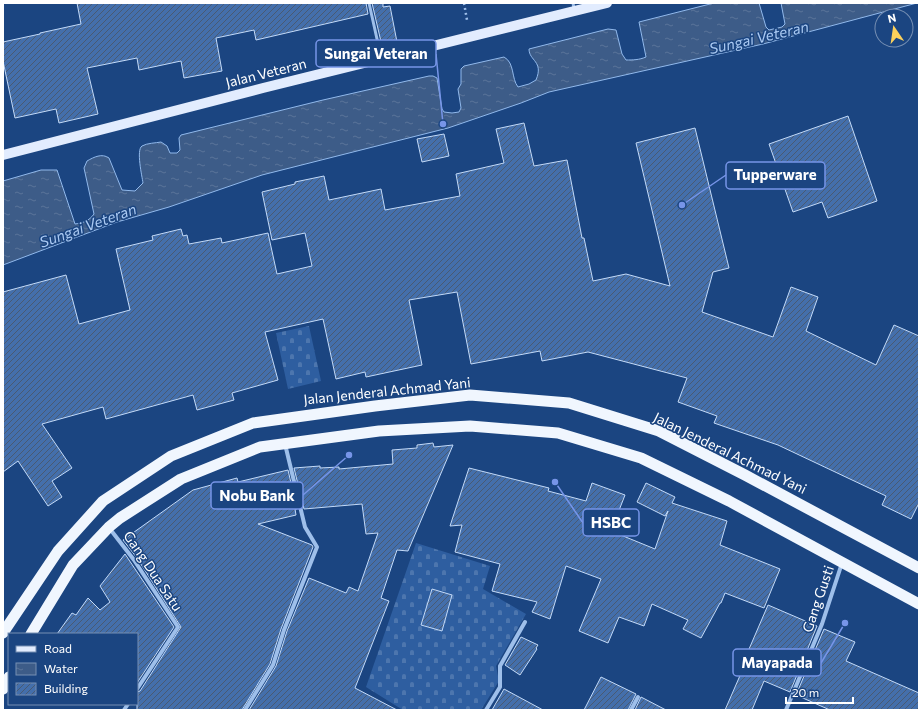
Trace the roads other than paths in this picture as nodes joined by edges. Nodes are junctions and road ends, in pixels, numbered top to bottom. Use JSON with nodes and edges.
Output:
{"nodes":[{"id":1,"x":369,"y":3,"type":"edge"},
{"id":2,"x":607,"y":3,"type":"edge"},
{"id":3,"x":574,"y":7,"type":"edge"},
{"id":4,"x":381,"y":59,"type":"junction"},
{"id":5,"x":3,"y":155,"type":"edge"},
{"id":6,"x":285,"y":444,"type":"junction"},
{"id":7,"x":108,"y":527,"type":"junction"},
{"id":8,"x":843,"y":562,"type":"junction"},
{"id":9,"x":919,"y":568,"type":"edge"},
{"id":10,"x":919,"y":604,"type":"edge"},
{"id":11,"x":524,"y":622,"type":"dead end"},
{"id":12,"x":3,"y":633,"type":"edge"},
{"id":13,"x":32,"y":633,"type":"edge"},
{"id":14,"x":8,"y":679,"type":"edge"},
{"id":15,"x":138,"y":687,"type":"edge"},
{"id":16,"x":3,"y":689,"type":"edge"},
{"id":17,"x":638,"y":697,"type":"dead end"},
{"id":18,"x":245,"y":710,"type":"edge"},
{"id":19,"x":486,"y":710,"type":"edge"},
{"id":20,"x":631,"y":710,"type":"edge"},
{"id":21,"x":786,"y":710,"type":"edge"}],
"edges":[{"from":1,"to":4,"type":"lane"},
{"from":2,"to":3,"type":"main road","name":"Jalan Veteran"},
{"from":3,"to":4,"type":"main road","name":"Jalan Veteran"},
{"from":4,"to":5,"type":"main road","name":"Jalan Veteran"},
{"from":6,"to":7,"type":"highway"},
{"from":6,"to":8,"type":"highway"},
{"from":6,"to":18,"type":"street"},
{"from":7,"to":13,"type":"highway"},
{"from":7,"to":15,"type":"street","name":"Gang Dua Satu"},
{"from":8,"to":10,"type":"highway"},
{"from":8,"to":21,"type":"street","name":"Gang Gusti"},
{"from":9,"to":12,"type":"highway","name":"Jalan Jenderal Achmad Yani"},
{"from":11,"to":19,"type":"street"},
{"from":14,"to":16,"type":"highway"},
{"from":17,"to":20,"type":"street"}]}
